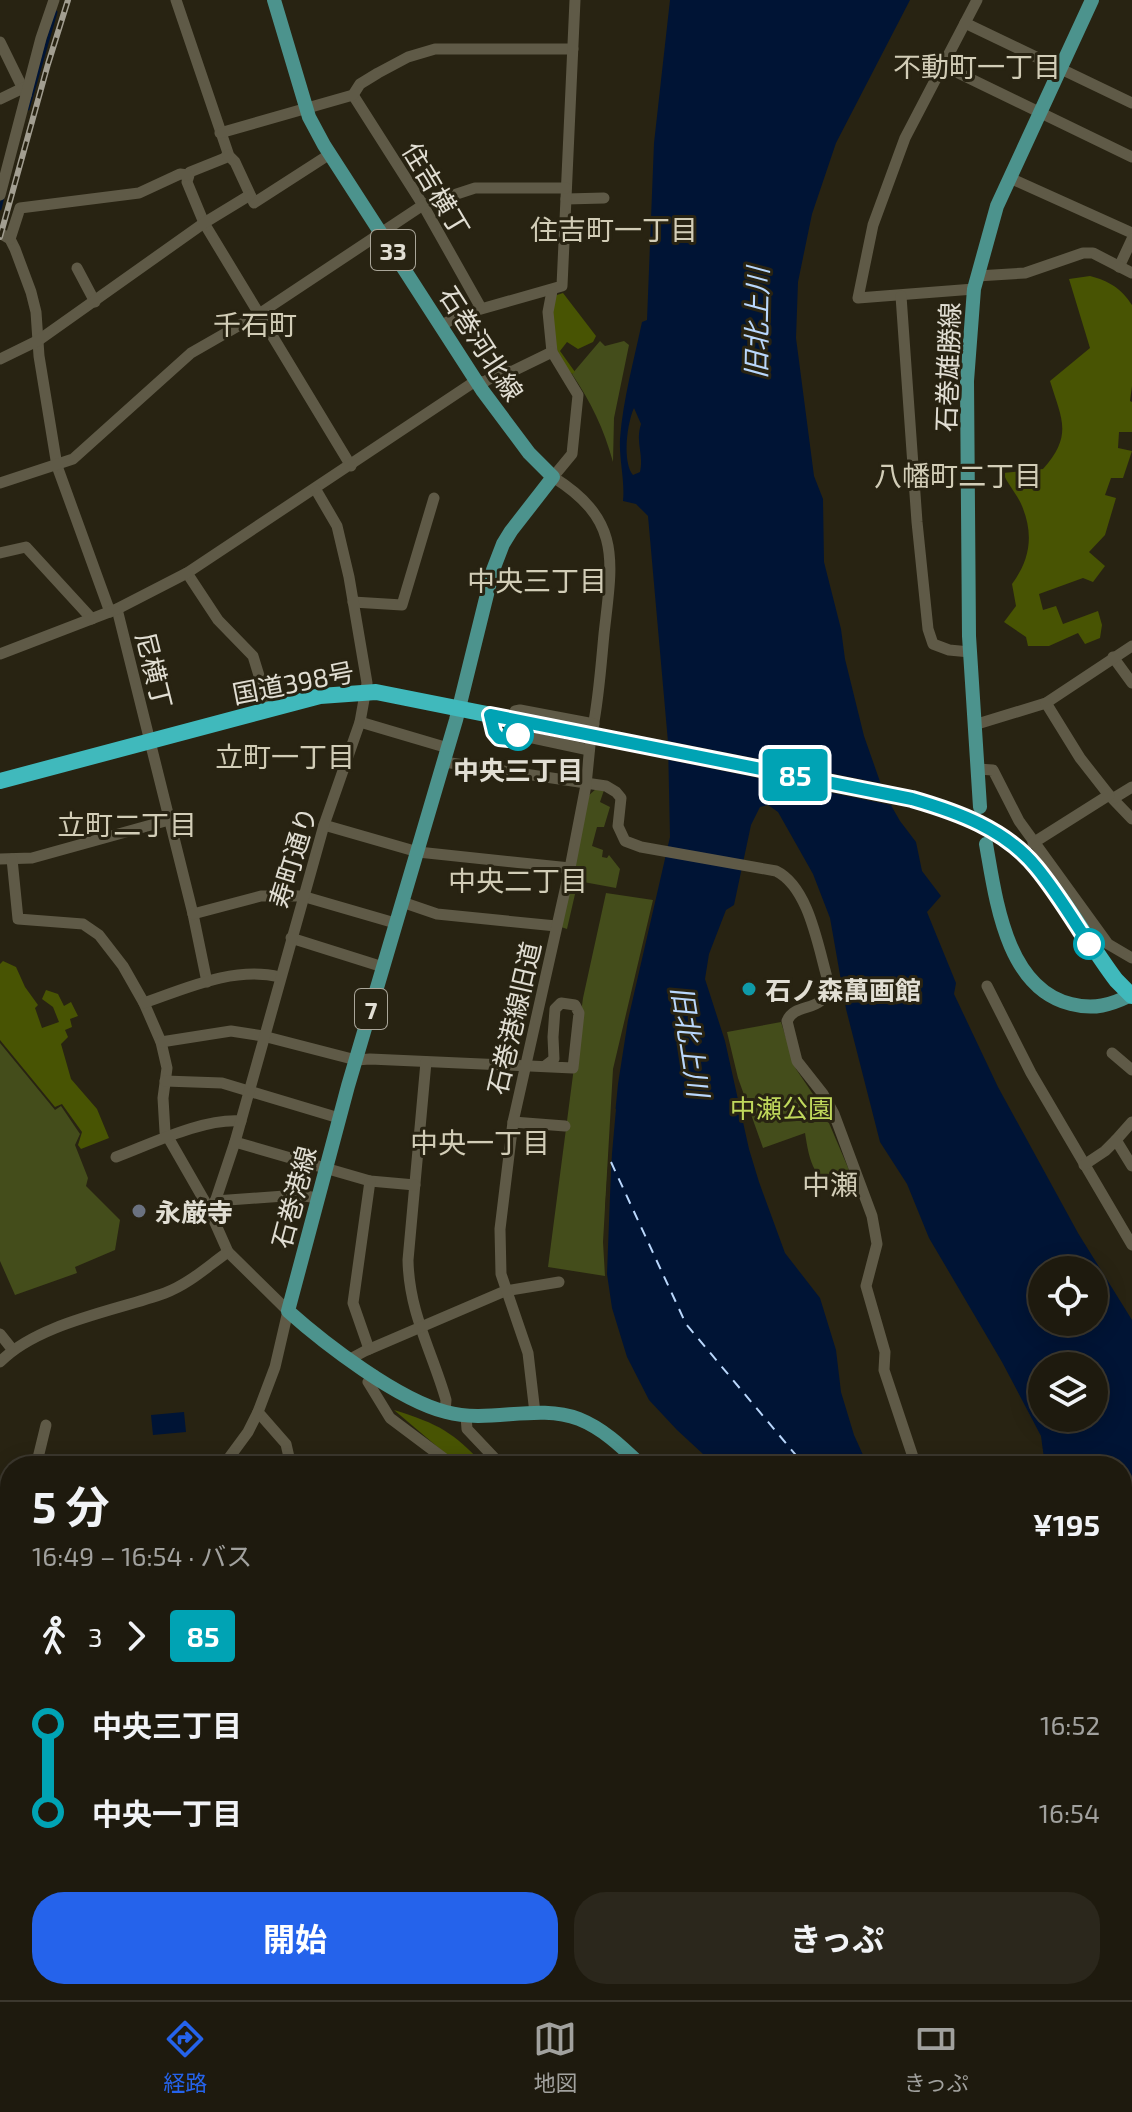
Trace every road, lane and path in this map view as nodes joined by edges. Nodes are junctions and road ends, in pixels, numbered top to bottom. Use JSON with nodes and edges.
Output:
{"nodes":[{"id":1,"x":54,"y":0,"type":"edge"},
{"id":2,"x":176,"y":0,"type":"edge"},
{"id":3,"x":274,"y":0,"type":"edge"},
{"id":4,"x":575,"y":0,"type":"edge"},
{"id":5,"x":977,"y":0,"type":"edge"},
{"id":6,"x":1092,"y":0,"type":"edge"},
{"id":7,"x":965,"y":23,"type":"junction"},
{"id":8,"x":0,"y":42,"type":"edge"},
{"id":9,"x":573,"y":49,"type":"junction"},
{"id":10,"x":944,"y":66,"type":"junction"},
{"id":11,"x":1060,"y":69,"type":"junction"},
{"id":12,"x":24,"y":92,"type":"junction"},
{"id":13,"x":353,"y":95,"type":"junction"},
{"id":14,"x":0,"y":99,"type":"edge"},
{"id":15,"x":1132,"y":102,"type":"edge"},
{"id":16,"x":306,"y":108,"type":"junction"},
{"id":17,"x":1040,"y":114,"type":"junction"},
{"id":18,"x":220,"y":133,"type":"junction"},
{"id":19,"x":330,"y":154,"type":"junction"},
{"id":20,"x":228,"y":155,"type":"junction"},
{"id":21,"x":1132,"y":157,"type":"edge"},
{"id":22,"x":188,"y":175,"type":"junction"},
{"id":23,"x":1010,"y":178,"type":"junction"},
{"id":24,"x":566,"y":194,"type":"junction"},
{"id":25,"x":0,"y":195,"type":"edge"},
{"id":26,"x":250,"y":195,"type":"junction"},
{"id":27,"x":604,"y":198,"type":"dead end"},
{"id":28,"x":423,"y":205,"type":"junction"},
{"id":29,"x":204,"y":223,"type":"junction"},
{"id":30,"x":381,"y":232,"type":"junction"},
{"id":31,"x":5,"y":236,"type":"edge"},
{"id":32,"x":1132,"y":236,"type":"edge"},
{"id":33,"x":1119,"y":267,"type":"junction"},
{"id":34,"x":77,"y":268,"type":"dead end"},
{"id":35,"x":1132,"y":273,"type":"edge"},
{"id":36,"x":976,"y":283,"type":"junction"},
{"id":37,"x":552,"y":291,"type":"junction"},
{"id":38,"x":901,"y":296,"type":"junction"},
{"id":39,"x":95,"y":302,"type":"junction"},
{"id":40,"x":481,"y":308,"type":"junction"},
{"id":41,"x":259,"y":314,"type":"junction"},
{"id":42,"x":442,"y":325,"type":"junction"},
{"id":43,"x":39,"y":340,"type":"junction"},
{"id":44,"x":552,"y":352,"type":"junction"},
{"id":45,"x":0,"y":359,"type":"edge"},
{"id":46,"x":477,"y":381,"type":"junction"},
{"id":47,"x":57,"y":466,"type":"junction"},
{"id":48,"x":351,"y":466,"type":"junction"},
{"id":49,"x":553,"y":477,"type":"junction"},
{"id":50,"x":0,"y":483,"type":"edge"},
{"id":51,"x":316,"y":490,"type":"junction"},
{"id":52,"x":434,"y":498,"type":"dead end"},
{"id":53,"x":0,"y":553,"type":"edge"},
{"id":54,"x":187,"y":573,"type":"junction"},
{"id":55,"x":353,"y":602,"type":"junction"},
{"id":56,"x":114,"y":610,"type":"junction"},
{"id":57,"x":92,"y":619,"type":"junction"},
{"id":58,"x":1132,"y":646,"type":"edge"},
{"id":59,"x":970,"y":652,"type":"junction"},
{"id":60,"x":0,"y":654,"type":"edge"},
{"id":61,"x":1113,"y":657,"type":"junction"},
{"id":62,"x":1132,"y":683,"type":"edge"},
{"id":63,"x":366,"y":691,"type":"junction"},
{"id":64,"x":1046,"y":703,"type":"junction"},
{"id":65,"x":269,"y":708,"type":"junction"},
{"id":66,"x":459,"y":708,"type":"junction"},
{"id":67,"x":490,"y":715,"type":"junction"},
{"id":68,"x":512,"y":719,"type":"junction"},
{"id":69,"x":360,"y":722,"type":"junction"},
{"id":70,"x":974,"y":725,"type":"junction"},
{"id":71,"x":150,"y":742,"type":"junction"},
{"id":72,"x":446,"y":755,"type":"junction"},
{"id":73,"x":977,"y":769,"type":"junction"},
{"id":74,"x":0,"y":781,"type":"edge"},
{"id":75,"x":586,"y":785,"type":"junction"},
{"id":76,"x":1132,"y":787,"type":"edge"},
{"id":77,"x":1112,"y":796,"type":"junction"},
{"id":78,"x":980,"y":807,"type":"dead end"},
{"id":79,"x":1132,"y":819,"type":"edge"},
{"id":80,"x":169,"y":820,"type":"junction"},
{"id":81,"x":324,"y":825,"type":"junction"},
{"id":82,"x":1033,"y":843,"type":"junction"},
{"id":83,"x":986,"y":844,"type":"dead end"},
{"id":84,"x":418,"y":852,"type":"junction"},
{"id":85,"x":6,"y":859,"type":"edge"},
{"id":86,"x":570,"y":868,"type":"junction"},
{"id":87,"x":302,"y":896,"type":"junction"},
{"id":88,"x":402,"y":902,"type":"junction"},
{"id":89,"x":193,"y":914,"type":"junction"},
{"id":90,"x":395,"y":923,"type":"junction"},
{"id":91,"x":556,"y":926,"type":"junction"},
{"id":92,"x":291,"y":938,"type":"junction"},
{"id":93,"x":1132,"y":958,"type":"edge"},
{"id":94,"x":383,"y":967,"type":"junction"},
{"id":95,"x":280,"y":977,"type":"junction"},
{"id":96,"x":207,"y":982,"type":"junction"},
{"id":97,"x":987,"y":986,"type":"dead end"},
{"id":98,"x":1132,"y":995,"type":"edge"},
{"id":99,"x":144,"y":1003,"type":"junction"},
{"id":100,"x":263,"y":1036,"type":"junction"},
{"id":101,"x":161,"y":1042,"type":"junction"},
{"id":102,"x":1112,"y":1053,"type":"dead end"},
{"id":103,"x":356,"y":1060,"type":"junction"},
{"id":104,"x":426,"y":1062,"type":"junction"},
{"id":105,"x":526,"y":1065,"type":"junction"},
{"id":106,"x":545,"y":1066,"type":"junction"},
{"id":107,"x":1132,"y":1070,"type":"edge"},
{"id":108,"x":165,"y":1081,"type":"junction"},
{"id":109,"x":249,"y":1089,"type":"junction"},
{"id":110,"x":339,"y":1118,"type":"junction"},
{"id":111,"x":241,"y":1121,"type":"junction"},
{"id":112,"x":513,"y":1122,"type":"junction"},
{"id":113,"x":1132,"y":1122,"type":"edge"},
{"id":114,"x":565,"y":1126,"type":"dead end"},
{"id":115,"x":168,"y":1137,"type":"junction"},
{"id":116,"x":1116,"y":1140,"type":"junction"},
{"id":117,"x":235,"y":1142,"type":"junction"},
{"id":118,"x":116,"y":1157,"type":"dead end"},
{"id":119,"x":1084,"y":1165,"type":"junction"},
{"id":120,"x":1132,"y":1166,"type":"edge"},
{"id":121,"x":325,"y":1169,"type":"junction"},
{"id":122,"x":370,"y":1181,"type":"junction"},
{"id":123,"x":415,"y":1185,"type":"junction"},
{"id":124,"x":318,"y":1198,"type":"junction"},
{"id":125,"x":215,"y":1201,"type":"junction"},
{"id":126,"x":211,"y":1214,"type":"junction"},
{"id":127,"x":1132,"y":1245,"type":"edge"},
{"id":128,"x":228,"y":1252,"type":"junction"},
{"id":129,"x":559,"y":1282,"type":"dead end"},
{"id":130,"x":505,"y":1291,"type":"junction"},
{"id":131,"x":288,"y":1311,"type":"junction"},
{"id":132,"x":419,"y":1328,"type":"junction"},
{"id":133,"x":0,"y":1334,"type":"edge"},
{"id":134,"x":12,"y":1349,"type":"junction"},
{"id":135,"x":369,"y":1349,"type":"junction"},
{"id":136,"x":350,"y":1359,"type":"junction"},
{"id":137,"x":0,"y":1362,"type":"edge"},
{"id":138,"x":374,"y":1375,"type":"junction"},
{"id":139,"x":258,"y":1412,"type":"junction"},
{"id":140,"x":445,"y":1412,"type":"junction"},
{"id":141,"x":535,"y":1413,"type":"junction"},
{"id":142,"x":466,"y":1416,"type":"junction"},
{"id":143,"x":46,"y":1425,"type":"dead end"},
{"id":144,"x":38,"y":1456,"type":"edge"},
{"id":145,"x":230,"y":1456,"type":"edge"},
{"id":146,"x":289,"y":1456,"type":"edge"},
{"id":147,"x":441,"y":1456,"type":"edge"},
{"id":148,"x":493,"y":1456,"type":"edge"},
{"id":149,"x":631,"y":1456,"type":"edge"},
{"id":150,"x":913,"y":1456,"type":"edge"}],
"edges":[{"from":1,"to":12,"type":"street"},
{"from":2,"to":18,"type":"street"},
{"from":3,"to":16,"type":"main road","name":"石巻河北線","number":"33"},
{"from":4,"to":9,"type":"street"},
{"from":5,"to":7,"type":"street"},
{"from":6,"to":11,"type":"main road","name":"石巻雄勝線"},
{"from":7,"to":10,"type":"street"},
{"from":7,"to":11,"type":"street"},
{"from":8,"to":12,"type":"street"},
{"from":9,"to":13,"type":"street"},
{"from":9,"to":24,"type":"street"},
{"from":10,"to":17,"type":"street"},
{"from":10,"to":38,"type":"street"},
{"from":11,"to":15,"type":"street"},
{"from":11,"to":17,"type":"main road","name":"石巻雄勝線"},
{"from":12,"to":14,"type":"street"},
{"from":12,"to":25,"type":"street"},
{"from":13,"to":16,"type":"street"},
{"from":13,"to":28,"type":"street","name":"住吉横丁"},
{"from":16,"to":18,"type":"street"},
{"from":16,"to":19,"type":"main road","name":"石巻河北線","number":"33"},
{"from":17,"to":21,"type":"street"},
{"from":17,"to":23,"type":"main road","name":"石巻雄勝線"},
{"from":18,"to":20,"type":"street"},
{"from":19,"to":26,"type":"street"},
{"from":19,"to":30,"type":"main road","name":"石巻河北線","number":"33"},
{"from":20,"to":22,"type":"street"},
{"from":20,"to":26,"type":"street"},
{"from":22,"to":29,"type":"street"},
{"from":22,"to":31,"type":"street"},
{"from":23,"to":32,"type":"street"},
{"from":23,"to":36,"type":"main road","name":"石巻雄勝線"},
{"from":24,"to":27,"type":"street"},
{"from":24,"to":28,"type":"street"},
{"from":24,"to":37,"type":"street"},
{"from":26,"to":29,"type":"street"},
{"from":28,"to":30,"type":"street"},
{"from":28,"to":40,"type":"street","name":"住吉横丁"},
{"from":29,"to":39,"type":"street"},
{"from":29,"to":41,"type":"street"},
{"from":30,"to":41,"type":"street"},
{"from":30,"to":42,"type":"main road","name":"石巻河北線","number":"33"},
{"from":31,"to":43,"type":"street","name":"尼横丁"},
{"from":32,"to":33,"type":"street"},
{"from":33,"to":35,"type":"street"},
{"from":33,"to":36,"type":"street"},
{"from":34,"to":39,"type":"street"},
{"from":36,"to":38,"type":"street"},
{"from":36,"to":59,"type":"main road","name":"石巻雄勝線"},
{"from":37,"to":40,"type":"street"},
{"from":37,"to":44,"type":"street"},
{"from":38,"to":59,"type":"street"},
{"from":39,"to":43,"type":"street"},
{"from":40,"to":42,"type":"street"},
{"from":41,"to":47,"type":"street"},
{"from":41,"to":48,"type":"street"},
{"from":42,"to":46,"type":"main road","name":"石巻河北線","number":"33"},
{"from":43,"to":45,"type":"street"},
{"from":43,"to":47,"type":"street","name":"尼横丁"},
{"from":44,"to":46,"type":"street"},
{"from":44,"to":49,"type":"street"},
{"from":46,"to":48,"type":"street"},
{"from":46,"to":49,"type":"main road","name":"石巻河北線","number":"33"},
{"from":47,"to":50,"type":"street"},
{"from":47,"to":56,"type":"street","name":"尼横丁"},
{"from":48,"to":51,"type":"street"},
{"from":49,"to":66,"type":"main road"},
{"from":49,"to":68,"type":"street"},
{"from":51,"to":54,"type":"street"},
{"from":51,"to":55,"type":"street","name":"寿町通り"},
{"from":52,"to":55,"type":"street"},
{"from":53,"to":57,"type":"street"},
{"from":54,"to":56,"type":"street"},
{"from":54,"to":65,"type":"street"},
{"from":55,"to":63,"type":"street","name":"寿町通り"},
{"from":56,"to":57,"type":"street"},
{"from":56,"to":71,"type":"street","name":"尼横丁"},
{"from":57,"to":60,"type":"street"},
{"from":58,"to":61,"type":"street"},
{"from":59,"to":70,"type":"main road","name":"石巻雄勝線"},
{"from":61,"to":62,"type":"street"},
{"from":61,"to":64,"type":"street"},
{"from":63,"to":65,"type":"highway","name":"国道398号"},
{"from":63,"to":66,"type":"highway","name":"国道398号"},
{"from":63,"to":69,"type":"street","name":"寿町通り"},
{"from":64,"to":70,"type":"street"},
{"from":64,"to":77,"type":"street"},
{"from":65,"to":71,"type":"highway","name":"国道398号"},
{"from":66,"to":67,"type":"highway","name":"国道398号"},
{"from":66,"to":72,"type":"main road","name":"石巻港線","number":"7"},
{"from":67,"to":68,"type":"highway","name":"国道398号"},
{"from":67,"to":75,"type":"street","name":"石巻港線旧道"},
{"from":68,"to":98,"type":"highway","name":"国道398号"},
{"from":69,"to":72,"type":"street"},
{"from":69,"to":81,"type":"street","name":"寿町通り"},
{"from":70,"to":73,"type":"main road","name":"石巻雄勝線"},
{"from":71,"to":74,"type":"highway","name":"国道398号"},
{"from":71,"to":80,"type":"street","name":"尼横丁"},
{"from":72,"to":75,"type":"street"},
{"from":72,"to":84,"type":"main road","name":"石巻港線","number":"7"},
{"from":73,"to":78,"type":"main road","name":"石巻雄勝線"},
{"from":73,"to":82,"type":"street"},
{"from":75,"to":86,"type":"street","name":"石巻港線旧道"},
{"from":75,"to":150,"type":"street"},
{"from":76,"to":77,"type":"street"},
{"from":77,"to":79,"type":"street"},
{"from":77,"to":82,"type":"street"},
{"from":80,"to":85,"type":"street"},
{"from":80,"to":89,"type":"street","name":"尼横丁"},
{"from":81,"to":84,"type":"street"},
{"from":81,"to":87,"type":"street","name":"寿町通り"},
{"from":82,"to":93,"type":"street"},
{"from":83,"to":98,"type":"main road"},
{"from":84,"to":86,"type":"street"},
{"from":84,"to":88,"type":"main road","name":"石巻港線","number":"7"},
{"from":85,"to":99,"type":"street"},
{"from":86,"to":91,"type":"street","name":"石巻港線旧道"},
{"from":87,"to":89,"type":"street"},
{"from":87,"to":90,"type":"street"},
{"from":87,"to":92,"type":"street","name":"寿町通り"},
{"from":88,"to":90,"type":"main road","name":"石巻港線","number":"7"},
{"from":88,"to":91,"type":"street"},
{"from":89,"to":96,"type":"street","name":"尼横丁"},
{"from":90,"to":94,"type":"main road","name":"石巻港線","number":"7"},
{"from":91,"to":105,"type":"street","name":"石巻港線旧道"},
{"from":92,"to":94,"type":"street"},
{"from":92,"to":95,"type":"street","name":"寿町通り"},
{"from":94,"to":103,"type":"main road","name":"石巻港線","number":"7"},
{"from":95,"to":96,"type":"street"},
{"from":95,"to":100,"type":"street","name":"寿町通り"},
{"from":96,"to":99,"type":"street"},
{"from":97,"to":119,"type":"street"},
{"from":99,"to":101,"type":"street"},
{"from":100,"to":101,"type":"street"},
{"from":100,"to":103,"type":"street"},
{"from":100,"to":109,"type":"street","name":"寿町通り"},
{"from":101,"to":108,"type":"street"},
{"from":102,"to":107,"type":"street"},
{"from":103,"to":104,"type":"street"},
{"from":103,"to":110,"type":"main road","name":"石巻港線","number":"7"},
{"from":104,"to":105,"type":"street"},
{"from":104,"to":123,"type":"street"},
{"from":105,"to":106,"type":"street"},
{"from":105,"to":112,"type":"street","name":"石巻港線旧道"},
{"from":106,"to":106,"type":"street"},
{"from":108,"to":109,"type":"street"},
{"from":108,"to":115,"type":"street"},
{"from":109,"to":110,"type":"street"},
{"from":109,"to":111,"type":"street","name":"寿町通り"},
{"from":110,"to":121,"type":"main road","name":"石巻港線","number":"7"},
{"from":111,"to":115,"type":"street"},
{"from":111,"to":117,"type":"street","name":"寿町通り"},
{"from":112,"to":114,"type":"street"},
{"from":112,"to":130,"type":"street","name":"石巻港線旧道"},
{"from":113,"to":116,"type":"street"},
{"from":115,"to":118,"type":"street"},
{"from":115,"to":126,"type":"street"},
{"from":116,"to":119,"type":"street"},
{"from":116,"to":120,"type":"street"},
{"from":117,"to":121,"type":"street"},
{"from":117,"to":125,"type":"street","name":"寿町通り"},
{"from":119,"to":127,"type":"street"},
{"from":121,"to":122,"type":"street"},
{"from":121,"to":124,"type":"main road","name":"石巻港線","number":"7"},
{"from":122,"to":123,"type":"street"},
{"from":122,"to":135,"type":"street"},
{"from":123,"to":132,"type":"street"},
{"from":124,"to":125,"type":"street"},
{"from":124,"to":131,"type":"main road","name":"石巻港線","number":"7"},
{"from":125,"to":126,"type":"street","name":"寿町通り"},
{"from":126,"to":128,"type":"street"},
{"from":128,"to":131,"type":"street"},
{"from":128,"to":134,"type":"street"},
{"from":129,"to":130,"type":"street"},
{"from":130,"to":132,"type":"street"},
{"from":130,"to":141,"type":"street","name":"石巻港線旧道"},
{"from":131,"to":136,"type":"main road"},
{"from":131,"to":139,"type":"street"},
{"from":132,"to":135,"type":"street"},
{"from":132,"to":140,"type":"street"},
{"from":133,"to":134,"type":"street"},
{"from":134,"to":137,"type":"street"},
{"from":135,"to":136,"type":"street"},
{"from":136,"to":138,"type":"main road"},
{"from":138,"to":140,"type":"main road"},
{"from":138,"to":147,"type":"street"},
{"from":139,"to":145,"type":"street"},
{"from":139,"to":146,"type":"street"},
{"from":140,"to":142,"type":"main road"},
{"from":141,"to":142,"type":"main road"},
{"from":141,"to":149,"type":"main road"},
{"from":142,"to":148,"type":"street"},
{"from":143,"to":144,"type":"street"}]}
